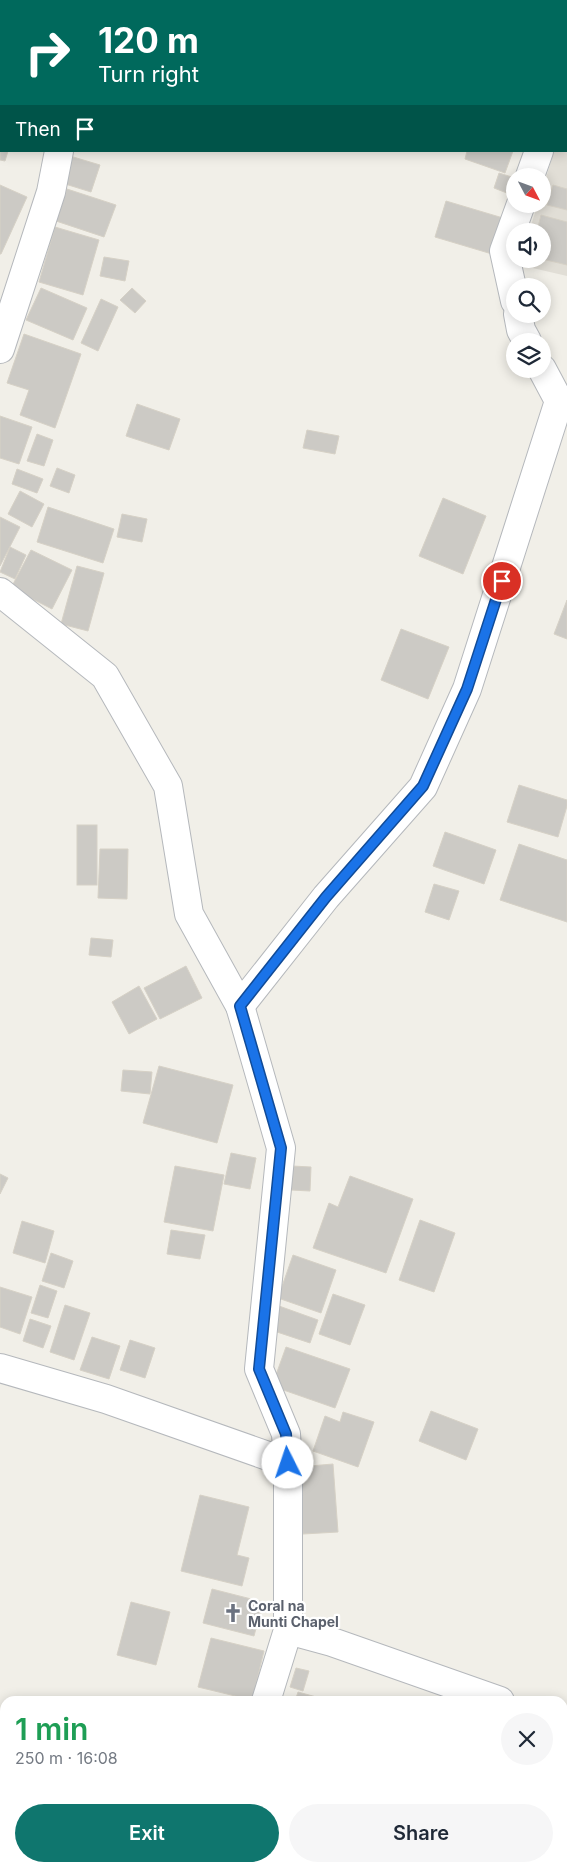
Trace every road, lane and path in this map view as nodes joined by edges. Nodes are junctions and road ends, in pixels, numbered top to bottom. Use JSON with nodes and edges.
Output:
{"nodes":[{"id":1,"x":59,"y":152,"type":"edge"},
{"id":2,"x":539,"y":152,"type":"edge"},
{"id":3,"x":533,"y":168,"type":"edge"},
{"id":4,"x":518,"y":213,"type":"edge"},
{"id":5,"x":510,"y":278,"type":"edge"},
{"id":6,"x":0,"y":349,"type":"edge"},
{"id":7,"x":548,"y":378,"type":"edge"},
{"id":8,"x":563,"y":402,"type":"edge"},
{"id":9,"x":0,"y":592,"type":"edge"},
{"id":10,"x":240,"y":1006,"type":"junction"},
{"id":11,"x":0,"y":1368,"type":"edge"},
{"id":12,"x":288,"y":1463,"type":"junction"},
{"id":13,"x":288,"y":1630,"type":"junction"},
{"id":14,"x":268,"y":1696,"type":"edge"},
{"id":15,"x":486,"y":1696,"type":"edge"}],
"edges":[{"from":1,"to":6,"type":"street"},
{"from":2,"to":3,"type":"street"},
{"from":4,"to":5,"type":"street"},
{"from":7,"to":8,"type":"street"},
{"from":8,"to":10,"type":"street"},
{"from":9,"to":10,"type":"street"},
{"from":10,"to":12,"type":"street"},
{"from":11,"to":12,"type":"street"},
{"from":12,"to":13,"type":"street"},
{"from":13,"to":14,"type":"street"},
{"from":13,"to":15,"type":"street"}]}
